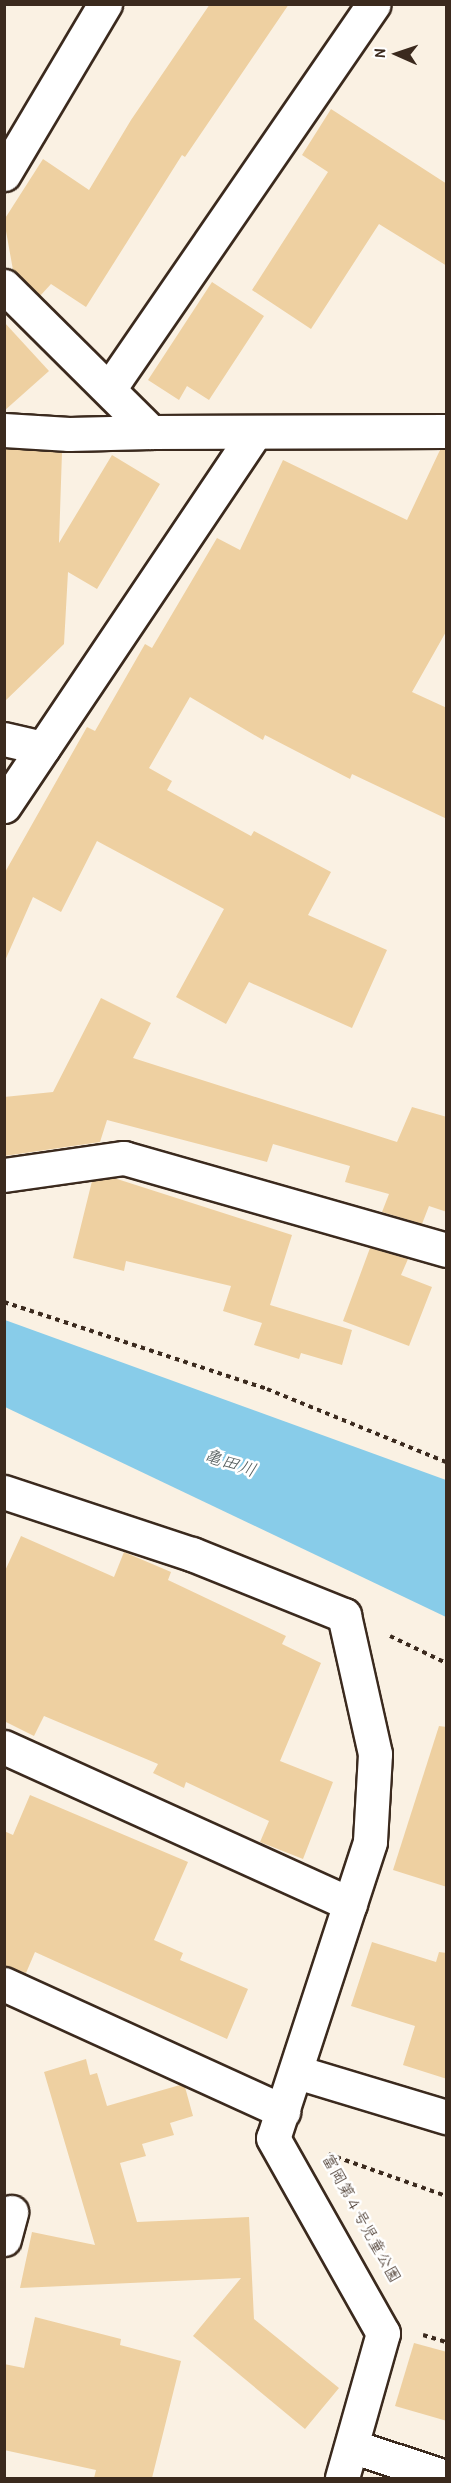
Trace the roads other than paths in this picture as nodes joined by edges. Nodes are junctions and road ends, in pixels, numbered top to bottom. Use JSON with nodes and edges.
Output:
{"nodes":[{"id":1,"x":105,"y":4,"type":"edge"},
{"id":2,"x":374,"y":4,"type":"edge"},
{"id":3,"x":4,"y":174,"type":"edge"},
{"id":4,"x":4,"y":286,"type":"edge"},
{"id":5,"x":109,"y":389,"type":"junction"},
{"id":6,"x":4,"y":430,"type":"edge"},
{"id":7,"x":447,"y":431,"type":"edge"},
{"id":8,"x":151,"y":432,"type":"junction"},
{"id":9,"x":255,"y":433,"type":"junction"},
{"id":10,"x":4,"y":739,"type":"edge"},
{"id":11,"x":43,"y":748,"type":"junction"},
{"id":12,"x":4,"y":806,"type":"edge"},
{"id":13,"x":4,"y":1175,"type":"edge"},
{"id":14,"x":447,"y":1250,"type":"edge"},
{"id":15,"x":7,"y":1498,"type":"edge"},
{"id":16,"x":4,"y":1747,"type":"edge"},
{"id":17,"x":350,"y":1904,"type":"junction"},
{"id":18,"x":4,"y":1984,"type":"edge"},
{"id":19,"x":297,"y":2072,"type":"junction"},
{"id":20,"x":283,"y":2111,"type":"junction"},
{"id":21,"x":447,"y":2117,"type":"edge"},
{"id":22,"x":354,"y":2446,"type":"junction"},
{"id":23,"x":447,"y":2477,"type":"edge"},
{"id":24,"x":342,"y":2478,"type":"edge"}],
"edges":[{"from":1,"to":3,"type":"street"},
{"from":2,"to":5,"type":"street"},
{"from":4,"to":5,"type":"street"},
{"from":5,"to":8,"type":"street"},
{"from":6,"to":8,"type":"street"},
{"from":7,"to":9,"type":"street"},
{"from":8,"to":9,"type":"street"},
{"from":9,"to":11,"type":"street"},
{"from":10,"to":11,"type":"street"},
{"from":11,"to":12,"type":"street"},
{"from":13,"to":14,"type":"street"},
{"from":15,"to":17,"type":"street"},
{"from":16,"to":17,"type":"street"},
{"from":17,"to":19,"type":"street"},
{"from":18,"to":20,"type":"street"},
{"from":19,"to":20,"type":"street"},
{"from":19,"to":21,"type":"street"},
{"from":20,"to":22,"type":"street"},
{"from":22,"to":23,"type":"street"},
{"from":22,"to":24,"type":"street"}]}
